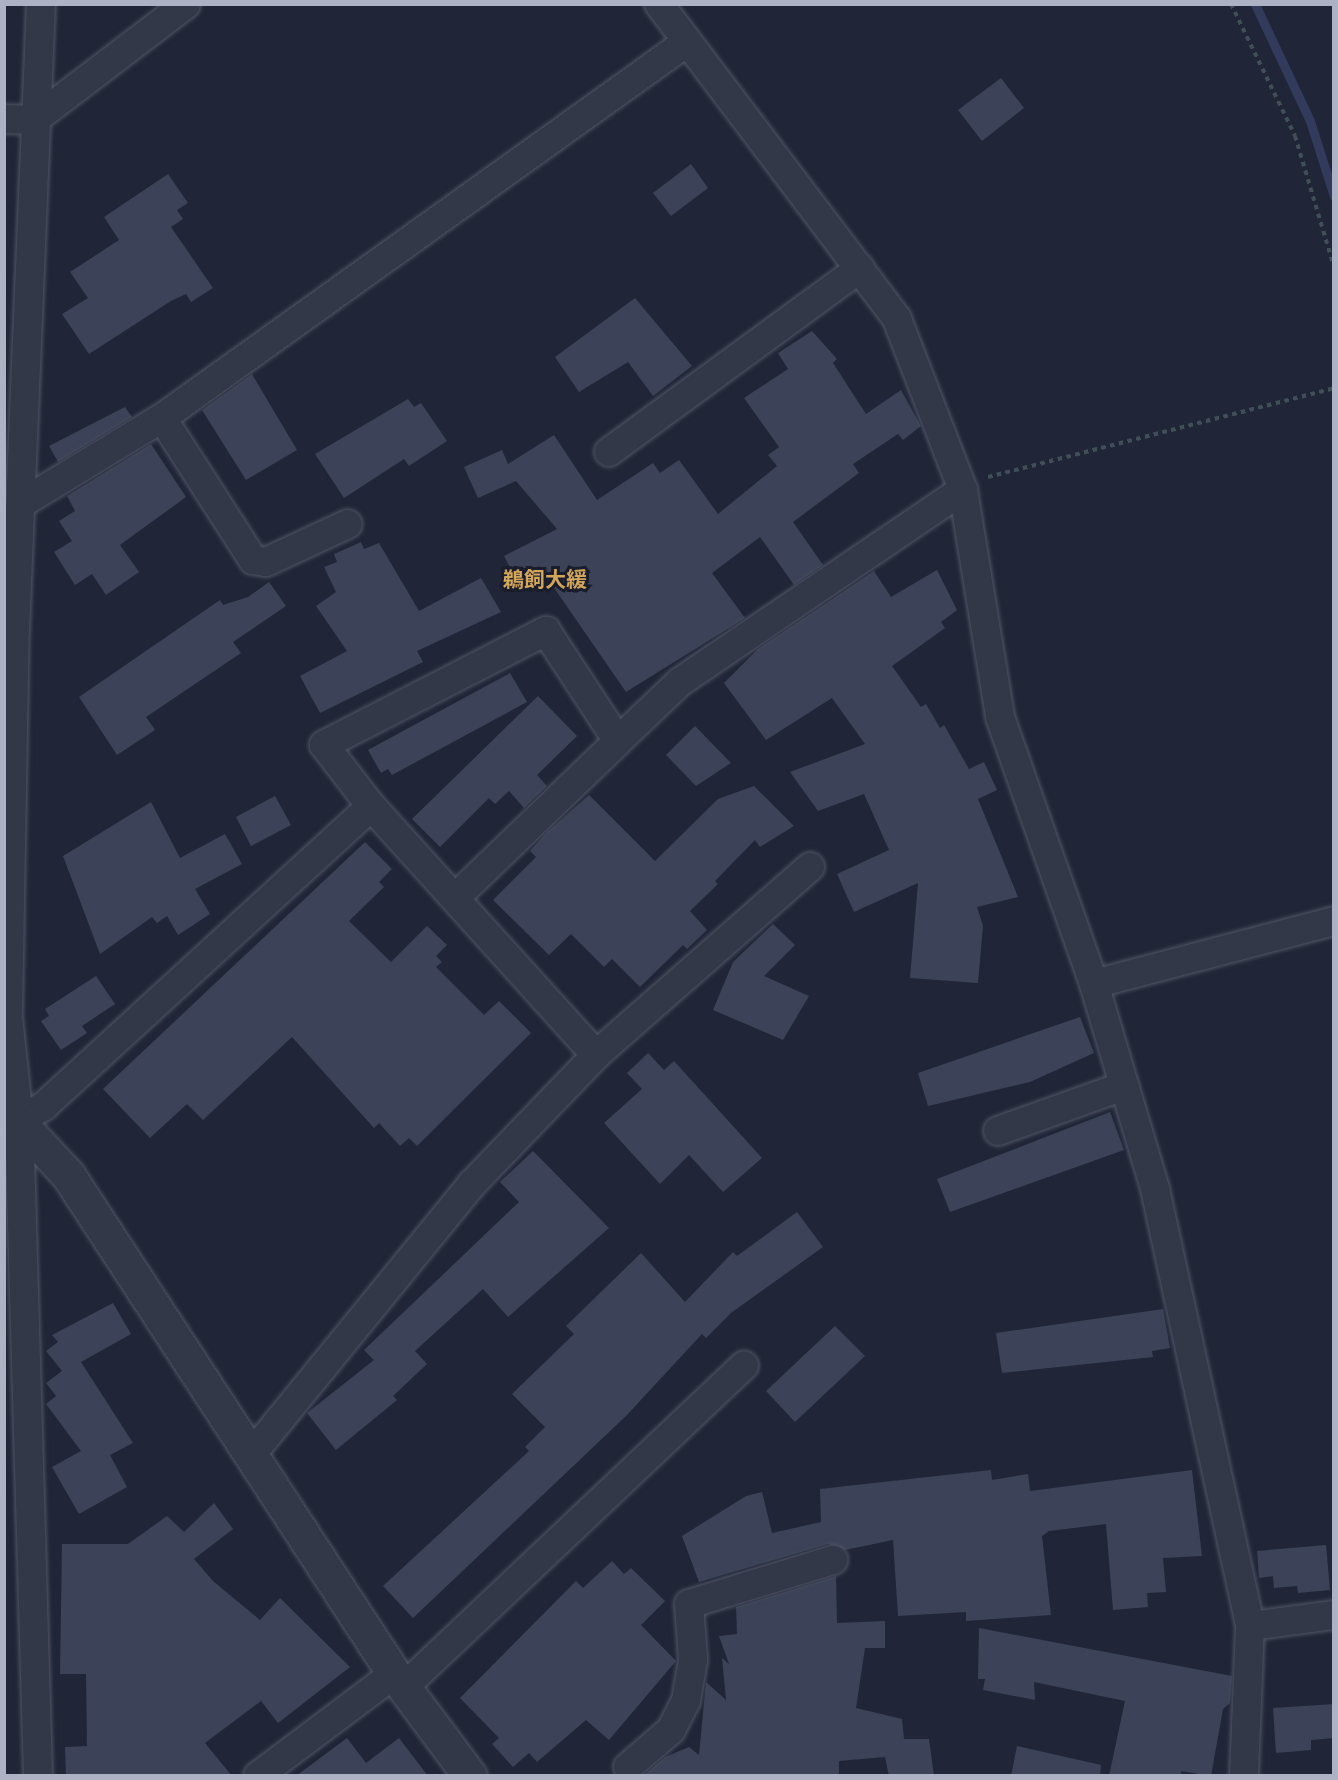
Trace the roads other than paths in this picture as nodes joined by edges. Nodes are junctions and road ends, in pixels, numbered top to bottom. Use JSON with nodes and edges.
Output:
{"nodes":[{"id":1,"x":41,"y":4,"type":"edge"},
{"id":2,"x":186,"y":4,"type":"edge"},
{"id":3,"x":659,"y":4,"type":"edge"},
{"id":4,"x":687,"y":42,"type":"junction"},
{"id":5,"x":4,"y":120,"type":"edge"},
{"id":6,"x":34,"y":120,"type":"junction"},
{"id":7,"x":860,"y":268,"type":"junction"},
{"id":8,"x":162,"y":418,"type":"junction"},
{"id":9,"x":609,"y":452,"type":"dead end"},
{"id":10,"x":963,"y":490,"type":"junction"},
{"id":11,"x":21,"y":503,"type":"junction"},
{"id":12,"x":348,"y":524,"type":"dead end"},
{"id":13,"x":618,"y":741,"type":"junction"},
{"id":14,"x":371,"y":806,"type":"junction"},
{"id":15,"x":810,"y":867,"type":"dead end"},
{"id":16,"x":455,"y":898,"type":"junction"},
{"id":17,"x":1334,"y":921,"type":"edge"},
{"id":18,"x":1094,"y":984,"type":"junction"},
{"id":19,"x":596,"y":1054,"type":"junction"},
{"id":20,"x":1124,"y":1086,"type":"junction"},
{"id":21,"x":12,"y":1113,"type":"edge"},
{"id":22,"x":998,"y":1131,"type":"dead end"},
{"id":23,"x":744,"y":1365,"type":"dead end"},
{"id":24,"x":250,"y":1455,"type":"junction"},
{"id":25,"x":833,"y":1560,"type":"dead end"},
{"id":26,"x":1334,"y":1615,"type":"edge"},
{"id":27,"x":1250,"y":1626,"type":"junction"},
{"id":28,"x":399,"y":1680,"type":"junction"},
{"id":29,"x":624,"y":1773,"type":"edge"},
{"id":30,"x":38,"y":1776,"type":"edge"},
{"id":31,"x":258,"y":1776,"type":"edge"},
{"id":32,"x":470,"y":1776,"type":"edge"},
{"id":33,"x":1244,"y":1776,"type":"edge"}],
"edges":[{"from":1,"to":6,"type":"street"},
{"from":2,"to":6,"type":"street"},
{"from":3,"to":4,"type":"street"},
{"from":4,"to":7,"type":"street"},
{"from":4,"to":8,"type":"street"},
{"from":5,"to":6,"type":"street"},
{"from":6,"to":11,"type":"street"},
{"from":7,"to":9,"type":"street"},
{"from":7,"to":10,"type":"street"},
{"from":8,"to":11,"type":"street"},
{"from":8,"to":12,"type":"street"},
{"from":10,"to":13,"type":"street"},
{"from":10,"to":18,"type":"street"},
{"from":11,"to":21,"type":"street"},
{"from":13,"to":14,"type":"street"},
{"from":13,"to":16,"type":"street"},
{"from":14,"to":16,"type":"street"},
{"from":14,"to":21,"type":"street"},
{"from":15,"to":19,"type":"street"},
{"from":16,"to":19,"type":"street"},
{"from":17,"to":18,"type":"street"},
{"from":18,"to":20,"type":"street"},
{"from":19,"to":24,"type":"street"},
{"from":20,"to":22,"type":"street"},
{"from":20,"to":27,"type":"street"},
{"from":21,"to":24,"type":"street"},
{"from":21,"to":30,"type":"street"},
{"from":23,"to":28,"type":"street"},
{"from":24,"to":28,"type":"street"},
{"from":25,"to":29,"type":"street"},
{"from":26,"to":27,"type":"street"},
{"from":27,"to":33,"type":"street"},
{"from":28,"to":31,"type":"street"},
{"from":28,"to":32,"type":"street"}]}
